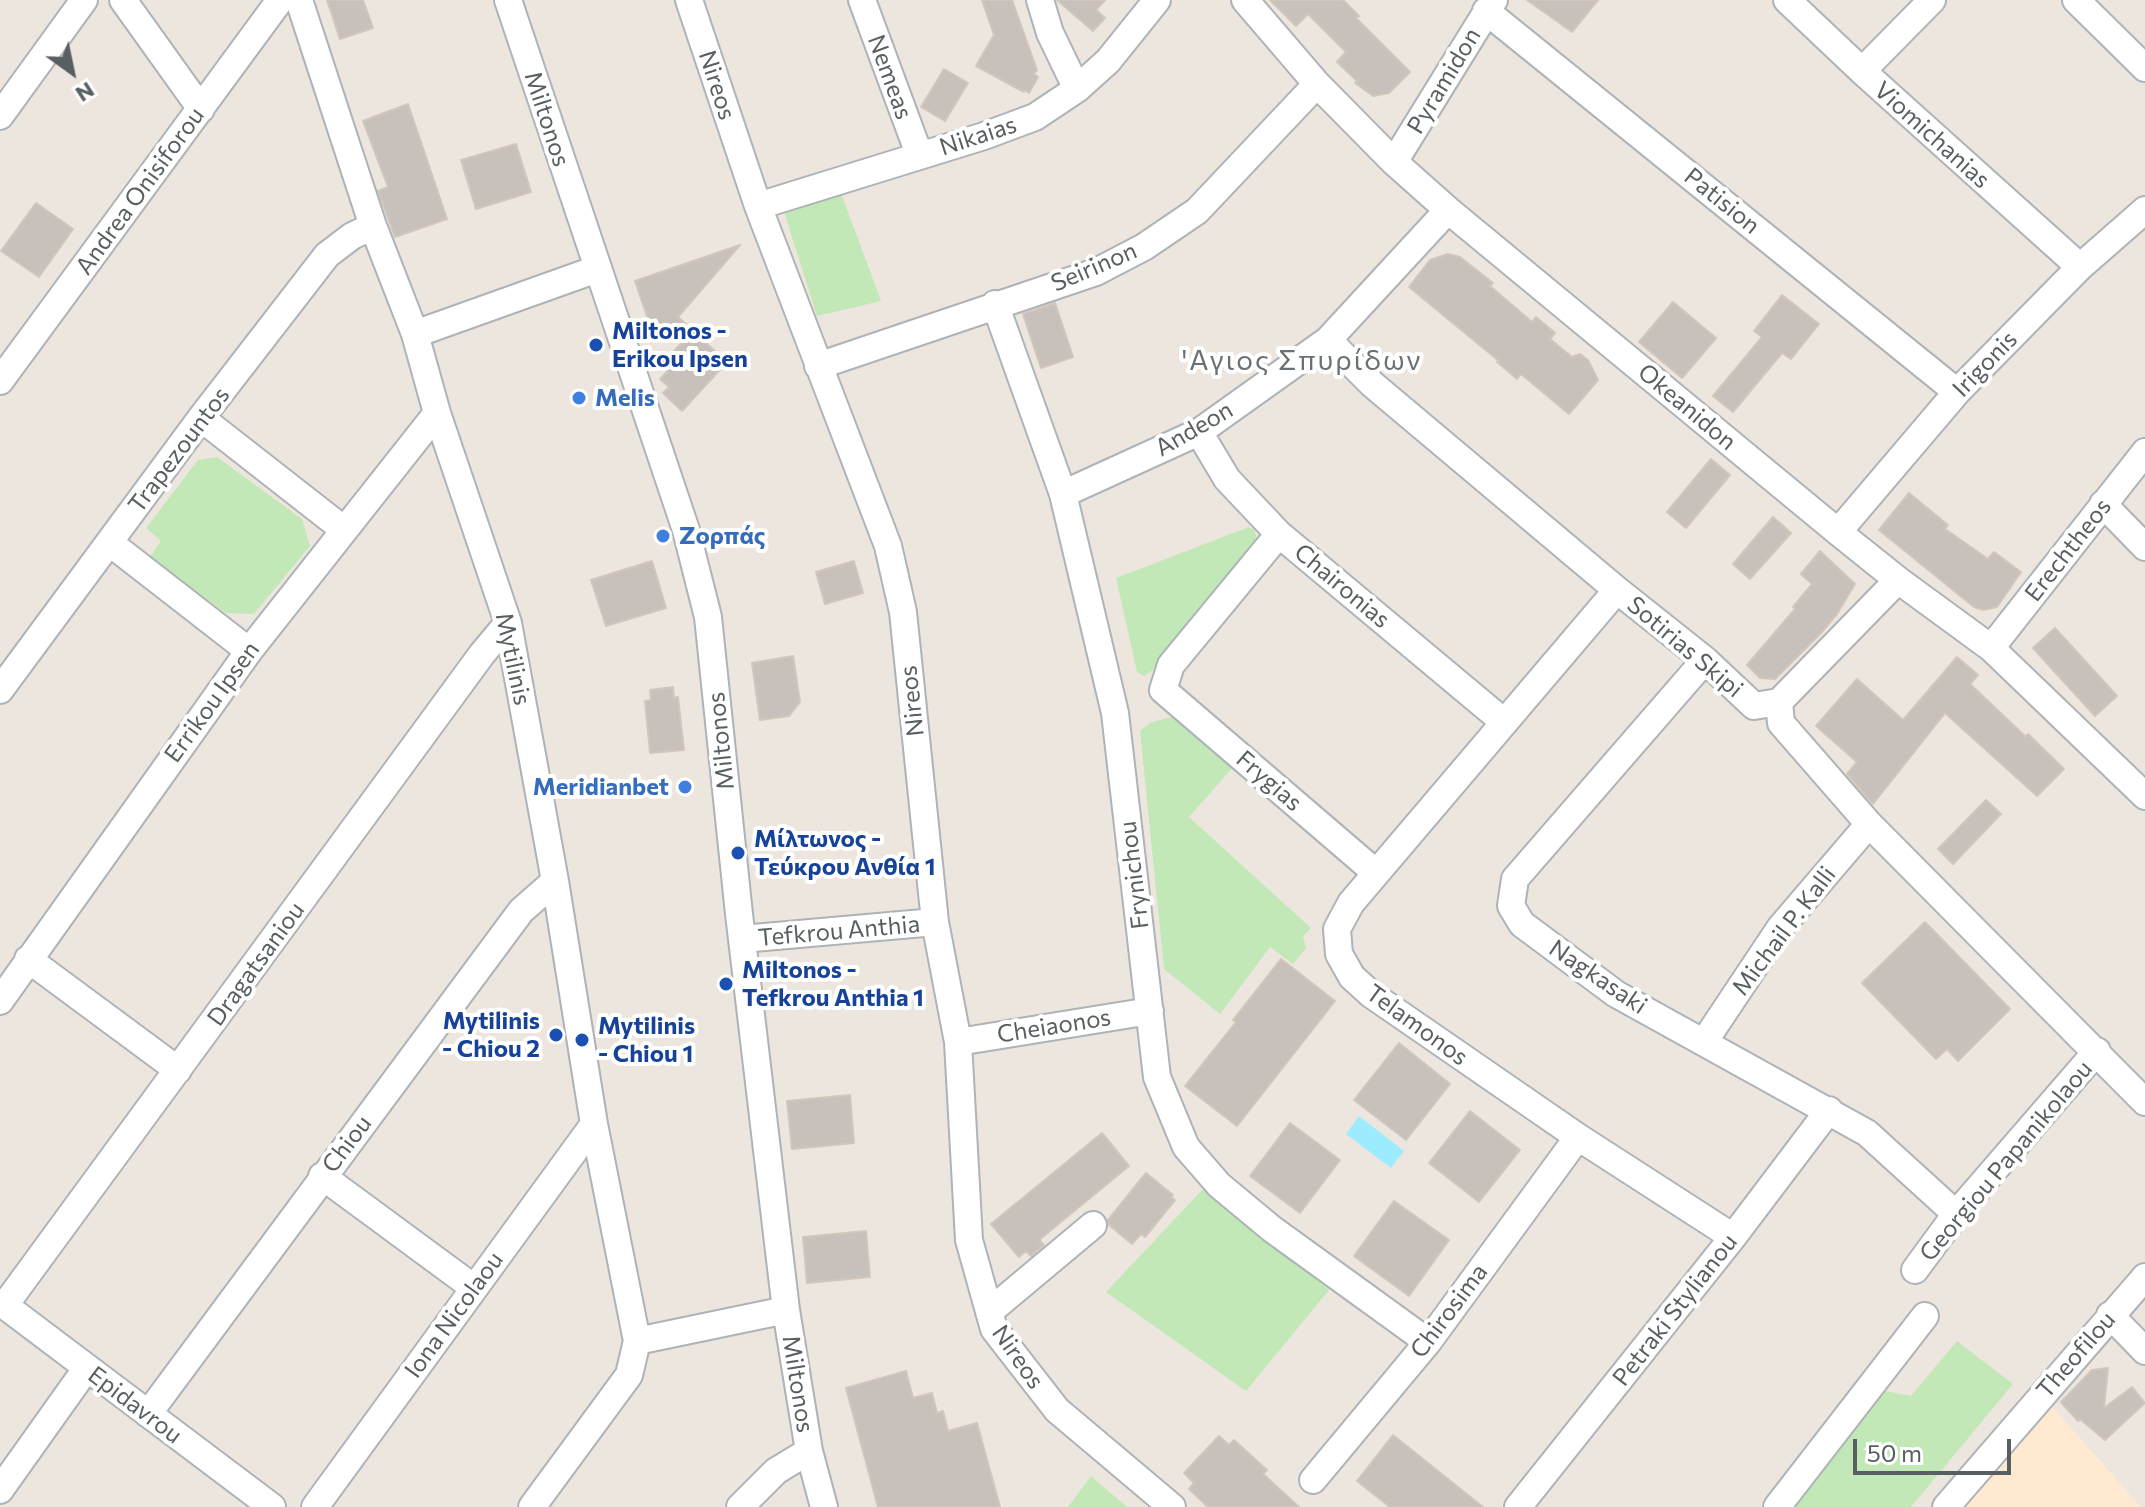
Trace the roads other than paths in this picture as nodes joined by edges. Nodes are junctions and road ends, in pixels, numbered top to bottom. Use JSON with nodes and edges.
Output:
{"nodes":[{"id":1,"x":84,"y":0,"type":"edge"},
{"id":2,"x":123,"y":0,"type":"edge"},
{"id":3,"x":280,"y":0,"type":"edge"},
{"id":4,"x":299,"y":0,"type":"edge"},
{"id":5,"x":508,"y":0,"type":"edge"},
{"id":6,"x":689,"y":0,"type":"edge"},
{"id":7,"x":862,"y":0,"type":"edge"},
{"id":8,"x":1040,"y":0,"type":"edge"},
{"id":9,"x":1157,"y":0,"type":"edge"},
{"id":10,"x":1245,"y":0,"type":"edge"},
{"id":11,"x":1787,"y":0,"type":"edge"},
{"id":12,"x":1932,"y":0,"type":"edge"},
{"id":13,"x":2076,"y":0,"type":"edge"},
{"id":14,"x":1490,"y":5,"type":"edge"},
{"id":15,"x":2145,"y":68,"type":"edge"},
{"id":16,"x":1862,"y":71,"type":"junction"},
{"id":17,"x":1317,"y":84,"type":"junction"},
{"id":18,"x":1077,"y":89,"type":"junction"},
{"id":19,"x":201,"y":109,"type":"junction"},
{"id":20,"x":0,"y":116,"type":"edge"},
{"id":21,"x":919,"y":154,"type":"junction"},
{"id":22,"x":1394,"y":162,"type":"junction"},
{"id":23,"x":758,"y":206,"type":"junction"},
{"id":24,"x":1448,"y":210,"type":"junction"},
{"id":25,"x":2145,"y":210,"type":"edge"},
{"id":26,"x":373,"y":226,"type":"junction"},
{"id":27,"x":2080,"y":267,"type":"junction"},
{"id":28,"x":597,"y":269,"type":"junction"},
{"id":29,"x":995,"y":304,"type":"junction"},
{"id":30,"x":415,"y":334,"type":"junction"},
{"id":31,"x":1328,"y":340,"type":"junction"},
{"id":32,"x":818,"y":366,"type":"junction"},
{"id":33,"x":0,"y":381,"type":"edge"},
{"id":34,"x":1957,"y":392,"type":"junction"},
{"id":35,"x":437,"y":413,"type":"junction"},
{"id":36,"x":201,"y":418,"type":"junction"},
{"id":37,"x":1199,"y":432,"type":"junction"},
{"id":38,"x":2145,"y":452,"type":"edge"},
{"id":39,"x":1063,"y":494,"type":"junction"},
{"id":40,"x":2103,"y":504,"type":"junction"},
{"id":41,"x":343,"y":529,"type":"junction"},
{"id":42,"x":1838,"y":532,"type":"junction"},
{"id":43,"x":1279,"y":534,"type":"junction"},
{"id":44,"x":110,"y":543,"type":"junction"},
{"id":45,"x":2145,"y":547,"type":"edge"},
{"id":46,"x":1898,"y":580,"type":"junction"},
{"id":47,"x":1617,"y":590,"type":"junction"},
{"id":48,"x":508,"y":623,"type":"junction"},
{"id":49,"x":1991,"y":648,"type":"junction"},
{"id":50,"x":249,"y":651,"type":"junction"},
{"id":51,"x":1705,"y":660,"type":"junction"},
{"id":52,"x":0,"y":690,"type":"edge"},
{"id":53,"x":1779,"y":702,"type":"junction"},
{"id":54,"x":1504,"y":722,"type":"junction"},
{"id":55,"x":2145,"y":796,"type":"edge"},
{"id":56,"x":1869,"y":824,"type":"junction"},
{"id":57,"x":1375,"y":872,"type":"junction"},
{"id":58,"x":555,"y":881,"type":"junction"},
{"id":59,"x":935,"y":922,"type":"junction"},
{"id":60,"x":742,"y":939,"type":"junction"},
{"id":61,"x":28,"y":959,"type":"junction"},
{"id":62,"x":0,"y":1001,"type":"edge"},
{"id":63,"x":1150,"y":1011,"type":"junction"},
{"id":64,"x":958,"y":1042,"type":"junction"},
{"id":65,"x":1704,"y":1042,"type":"junction"},
{"id":66,"x":2097,"y":1051,"type":"junction"},
{"id":67,"x":178,"y":1070,"type":"junction"},
{"id":68,"x":2145,"y":1102,"type":"edge"},
{"id":69,"x":1829,"y":1110,"type":"junction"},
{"id":70,"x":594,"y":1124,"type":"junction"},
{"id":71,"x":1578,"y":1137,"type":"junction"},
{"id":72,"x":322,"y":1176,"type":"junction"},
{"id":73,"x":1956,"y":1214,"type":"junction"},
{"id":74,"x":1093,"y":1225,"type":"dead end"},
{"id":75,"x":1733,"y":1237,"type":"junction"},
{"id":76,"x":1915,"y":1270,"type":"dead end"},
{"id":77,"x":2145,"y":1277,"type":"edge"},
{"id":78,"x":474,"y":1288,"type":"junction"},
{"id":79,"x":3,"y":1304,"type":"edge"},
{"id":80,"x":786,"y":1310,"type":"junction"},
{"id":81,"x":989,"y":1312,"type":"junction"},
{"id":82,"x":2110,"y":1315,"type":"junction"},
{"id":83,"x":1925,"y":1316,"type":"dead end"},
{"id":84,"x":637,"y":1341,"type":"junction"},
{"id":85,"x":1428,"y":1342,"type":"junction"},
{"id":86,"x":2145,"y":1351,"type":"edge"},
{"id":87,"x":86,"y":1369,"type":"junction"},
{"id":88,"x":148,"y":1414,"type":"junction"},
{"id":89,"x":809,"y":1451,"type":"junction"},
{"id":90,"x":1313,"y":1480,"type":"dead end"},
{"id":91,"x":0,"y":1490,"type":"edge"},
{"id":92,"x":272,"y":1507,"type":"edge"},
{"id":93,"x":315,"y":1507,"type":"edge"},
{"id":94,"x":532,"y":1507,"type":"edge"},
{"id":95,"x":740,"y":1507,"type":"edge"},
{"id":96,"x":824,"y":1507,"type":"edge"},
{"id":97,"x":1172,"y":1507,"type":"edge"},
{"id":98,"x":1518,"y":1507,"type":"edge"},
{"id":99,"x":1777,"y":1507,"type":"edge"},
{"id":100,"x":1946,"y":1507,"type":"edge"}],
"edges":[{"from":1,"to":20,"type":"street"},
{"from":2,"to":19,"type":"street"},
{"from":3,"to":19,"type":"street","name":"Andrea Onisiforou"},
{"from":4,"to":26,"type":"street","name":"Mytilinis"},
{"from":5,"to":28,"type":"street","name":"Miltonos"},
{"from":6,"to":23,"type":"street","name":"Nireos"},
{"from":7,"to":21,"type":"street","name":"Nemeas"},
{"from":8,"to":18,"type":"street"},
{"from":9,"to":18,"type":"street","name":"Nikaias"},
{"from":10,"to":17,"type":"street","name":"Okeanidon"},
{"from":11,"to":16,"type":"street","name":"Viomichanias"},
{"from":12,"to":16,"type":"street"},
{"from":13,"to":15,"type":"street"},
{"from":14,"to":22,"type":"street","name":"Pyramidon"},
{"from":14,"to":34,"type":"street","name":"Patision"},
{"from":16,"to":27,"type":"street","name":"Viomichanias"},
{"from":17,"to":22,"type":"street","name":"Okeanidon"},
{"from":17,"to":29,"type":"street","name":"Seirinon"},
{"from":18,"to":21,"type":"street","name":"Nikaias"},
{"from":19,"to":33,"type":"street","name":"Andrea Onisiforou"},
{"from":21,"to":23,"type":"street","name":"Nikaias"},
{"from":22,"to":24,"type":"street","name":"Okeanidon"},
{"from":23,"to":32,"type":"street","name":"Nireos"},
{"from":24,"to":31,"type":"street","name":"Andeon"},
{"from":24,"to":42,"type":"street","name":"Okeanidon"},
{"from":25,"to":27,"type":"street","name":"Irigonis"},
{"from":26,"to":30,"type":"street","name":"Mytilinis"},
{"from":26,"to":36,"type":"street","name":"Trapezountos"},
{"from":27,"to":34,"type":"street","name":"Irigonis"},
{"from":28,"to":30,"type":"street"},
{"from":28,"to":60,"type":"street","name":"Miltonos"},
{"from":29,"to":32,"type":"street","name":"Seirinon"},
{"from":29,"to":39,"type":"street","name":"Frynichou"},
{"from":30,"to":35,"type":"street","name":"Mytilinis"},
{"from":31,"to":37,"type":"street","name":"Andeon"},
{"from":31,"to":47,"type":"street","name":"Sotirias Skipi"},
{"from":32,"to":59,"type":"street","name":"Nireos"},
{"from":34,"to":42,"type":"street","name":"Irigonis"},
{"from":35,"to":41,"type":"street","name":"Errikou Ipsen"},
{"from":35,"to":48,"type":"street","name":"Mytilinis"},
{"from":36,"to":41,"type":"street"},
{"from":36,"to":44,"type":"street","name":"Trapezountos"},
{"from":37,"to":39,"type":"street","name":"Andeon"},
{"from":37,"to":43,"type":"street","name":"Chaironias"},
{"from":38,"to":40,"type":"street","name":"Erechtheos"},
{"from":39,"to":63,"type":"street","name":"Frynichou"},
{"from":40,"to":45,"type":"street"},
{"from":40,"to":49,"type":"street","name":"Erechtheos"},
{"from":41,"to":50,"type":"street","name":"Errikou Ipsen"},
{"from":42,"to":46,"type":"street","name":"Okeanidon"},
{"from":43,"to":54,"type":"street","name":"Chaironias"},
{"from":43,"to":57,"type":"street","name":"Frygias"},
{"from":44,"to":50,"type":"street"},
{"from":44,"to":52,"type":"street","name":"Trapezountos"},
{"from":46,"to":49,"type":"street","name":"Okeanidon"},
{"from":46,"to":53,"type":"street"},
{"from":47,"to":51,"type":"street","name":"Sotirias Skipi"},
{"from":47,"to":54,"type":"street","name":"Telamonos"},
{"from":48,"to":58,"type":"street","name":"Mytilinis"},
{"from":48,"to":67,"type":"street","name":"Dragatsaniou"},
{"from":49,"to":55,"type":"street","name":"Okeanidon"},
{"from":50,"to":61,"type":"street","name":"Errikou Ipsen"},
{"from":51,"to":53,"type":"street","name":"Sotirias Skipi"},
{"from":51,"to":65,"type":"street","name":"Nagkasaki"},
{"from":53,"to":56,"type":"street"},
{"from":54,"to":57,"type":"street","name":"Telamonos"},
{"from":56,"to":65,"type":"street","name":"Michail P. Kalli"},
{"from":56,"to":66,"type":"street"},
{"from":57,"to":71,"type":"street","name":"Telamonos"},
{"from":58,"to":70,"type":"street","name":"Mytilinis"},
{"from":58,"to":72,"type":"street","name":"Chiou"},
{"from":59,"to":60,"type":"street","name":"Tefkrou Anthia"},
{"from":59,"to":64,"type":"street","name":"Nireos"},
{"from":60,"to":80,"type":"street","name":"Miltonos"},
{"from":61,"to":62,"type":"street","name":"Errikou Ipsen"},
{"from":61,"to":67,"type":"street"},
{"from":63,"to":64,"type":"street","name":"Cheiaonos"},
{"from":63,"to":85,"type":"street","name":"Frynichou"},
{"from":64,"to":81,"type":"street","name":"Nireos"},
{"from":65,"to":69,"type":"street","name":"Nagkasaki"},
{"from":66,"to":68,"type":"street"},
{"from":66,"to":73,"type":"street","name":"Georgiou Papanikolaou"},
{"from":67,"to":79,"type":"street","name":"Dragatsaniou"},
{"from":69,"to":73,"type":"street","name":"Nagkasaki"},
{"from":69,"to":75,"type":"street","name":"Petraki Stylianou"},
{"from":70,"to":78,"type":"street","name":"Iona Nicolaou"},
{"from":70,"to":84,"type":"street","name":"Mytilinis"},
{"from":71,"to":75,"type":"street","name":"Telamonos"},
{"from":71,"to":85,"type":"street","name":"Chirosima"},
{"from":72,"to":78,"type":"street"},
{"from":72,"to":88,"type":"street","name":"Chiou"},
{"from":73,"to":76,"type":"street","name":"Georgiou Papanikolaou"},
{"from":74,"to":81,"type":"street"},
{"from":75,"to":98,"type":"street","name":"Petraki Stylianou"},
{"from":77,"to":82,"type":"street","name":"Theofilou"},
{"from":78,"to":93,"type":"street","name":"Iona Nicolaou"},
{"from":79,"to":87,"type":"street","name":"Epidavrou"},
{"from":80,"to":84,"type":"street"},
{"from":80,"to":89,"type":"street","name":"Miltonos"},
{"from":81,"to":97,"type":"street","name":"Nireos"},
{"from":82,"to":86,"type":"street"},
{"from":82,"to":100,"type":"street","name":"Theofilou"},
{"from":83,"to":99,"type":"street"},
{"from":84,"to":94,"type":"street"},
{"from":85,"to":90,"type":"street","name":"Chirosima"},
{"from":87,"to":88,"type":"street","name":"Epidavrou"},
{"from":87,"to":91,"type":"street"},
{"from":88,"to":92,"type":"street","name":"Epidavrou"},
{"from":89,"to":95,"type":"street"},
{"from":89,"to":96,"type":"street","name":"Miltonos"}]}
